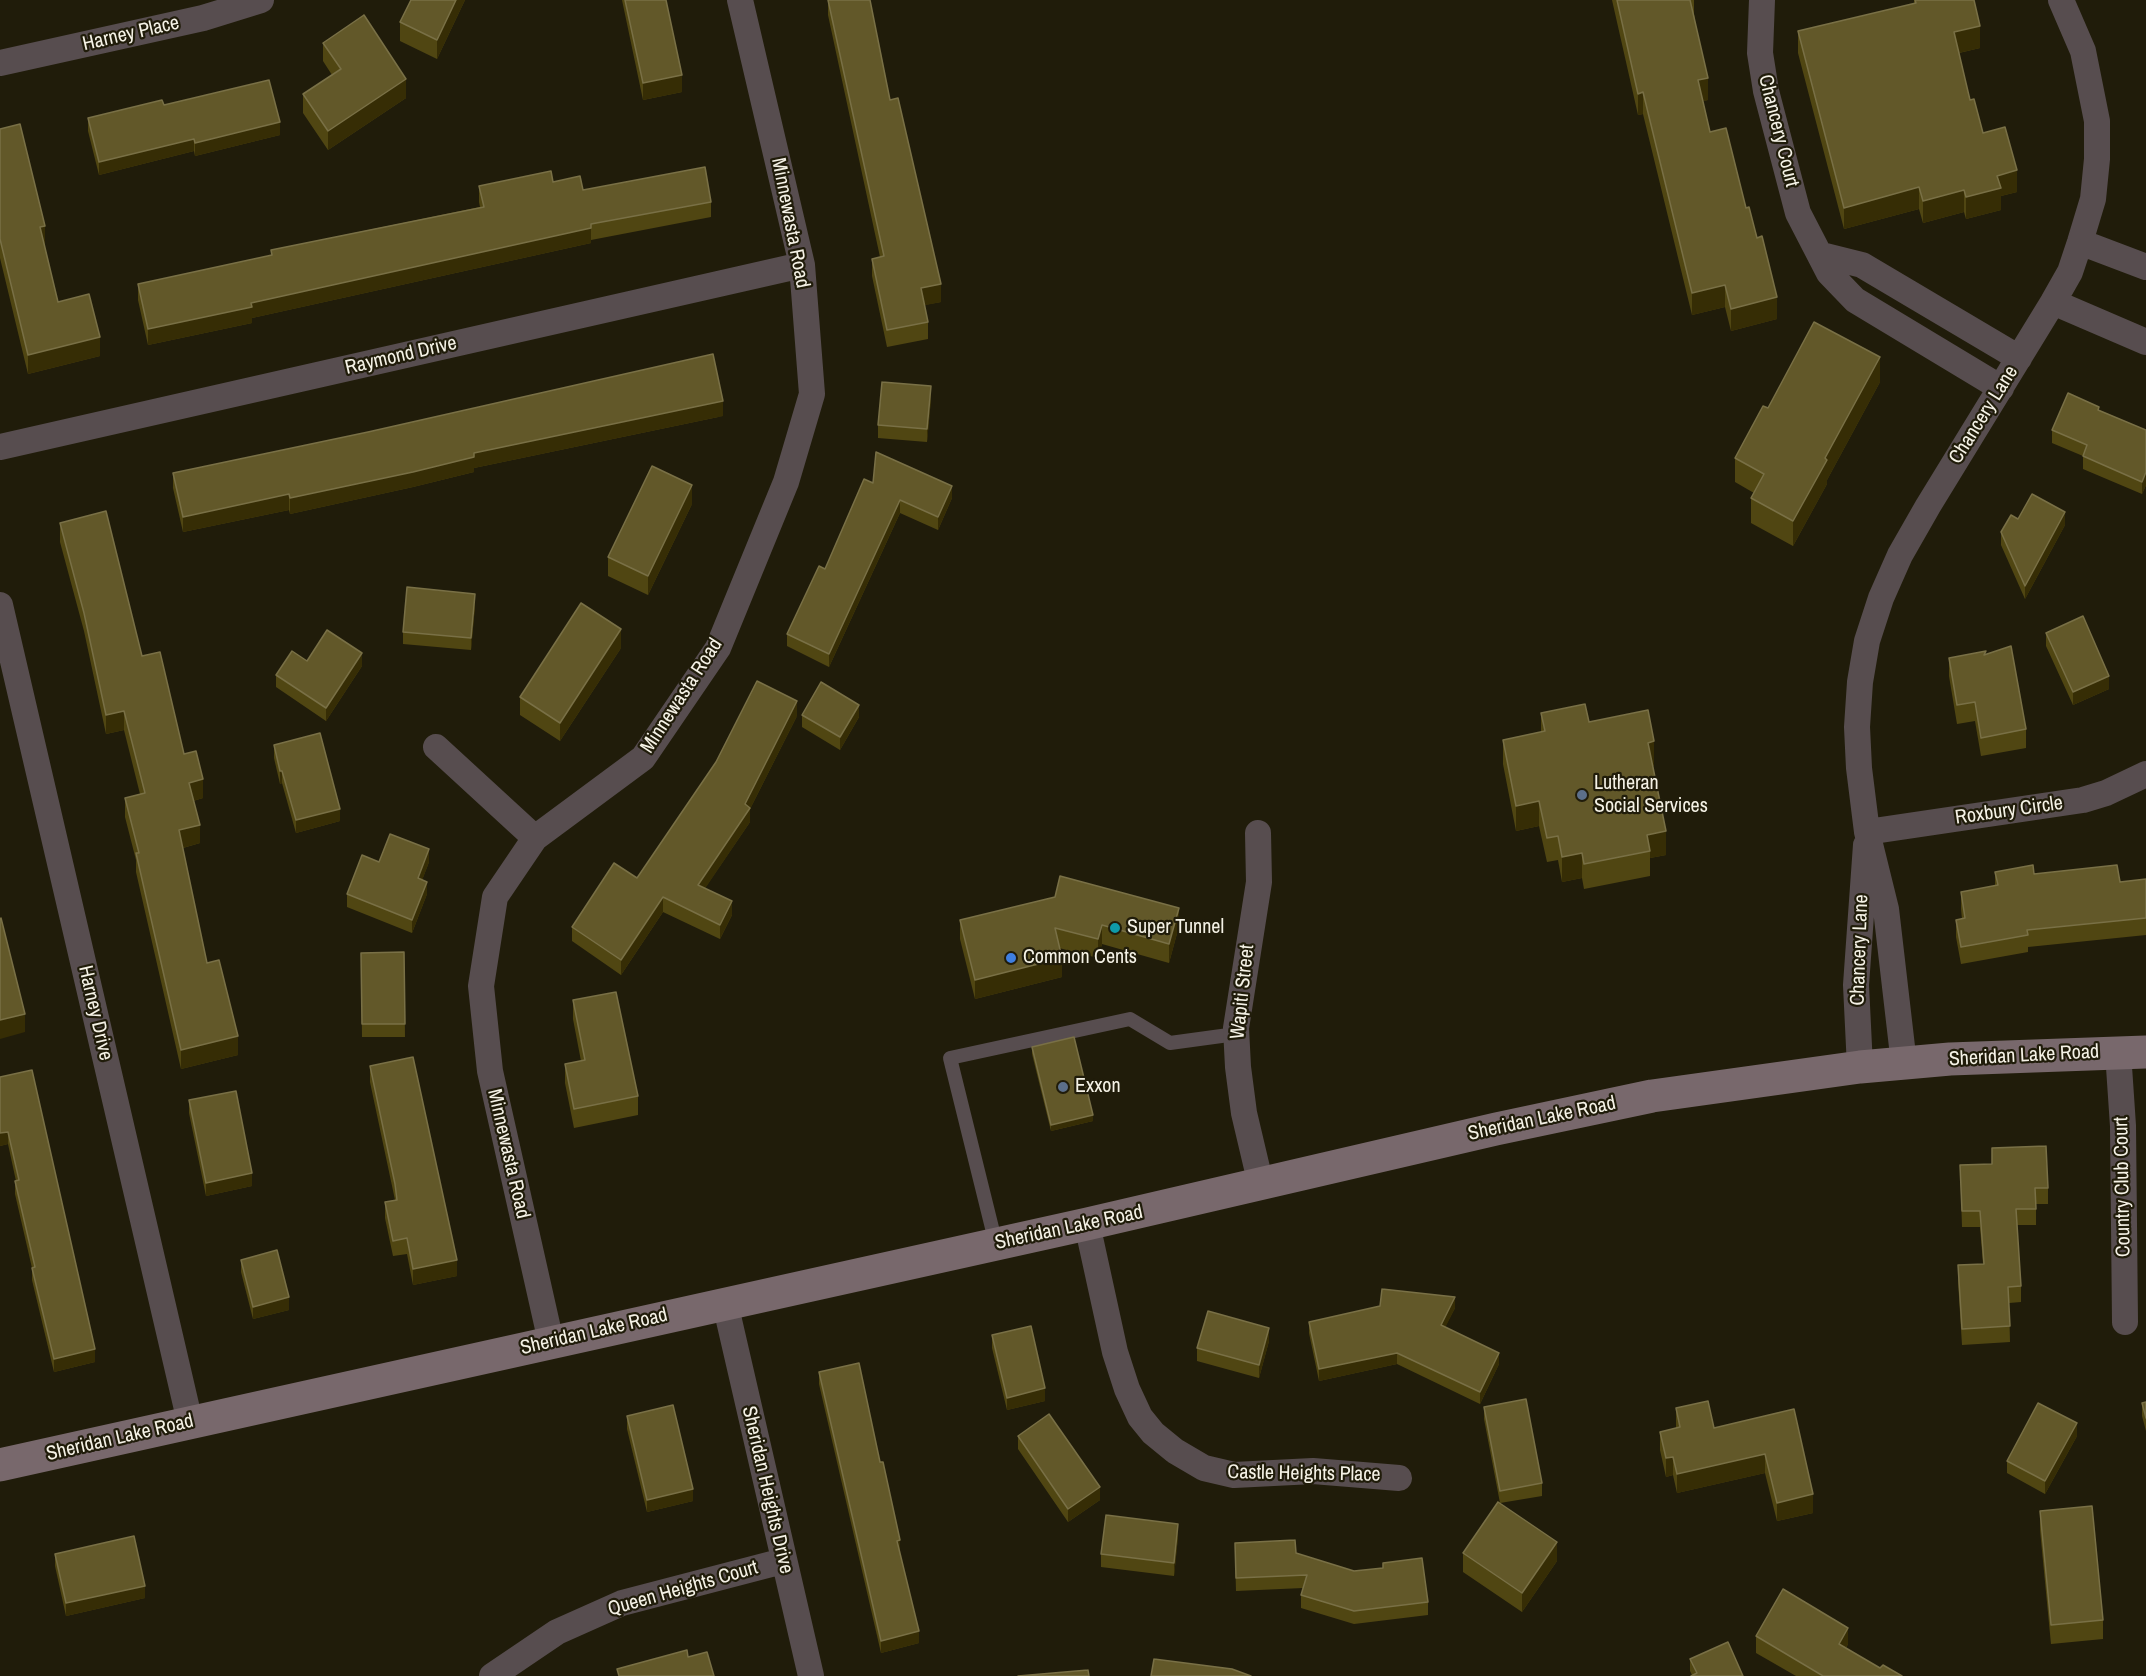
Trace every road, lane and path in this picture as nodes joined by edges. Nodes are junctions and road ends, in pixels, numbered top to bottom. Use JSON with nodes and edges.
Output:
{"nodes":[{"id":1,"x":261,"y":0,"type":"edge"},
{"id":2,"x":740,"y":0,"type":"edge"},
{"id":3,"x":1762,"y":0,"type":"edge"},
{"id":4,"x":2061,"y":0,"type":"edge"},
{"id":5,"x":0,"y":63,"type":"edge"},
{"id":6,"x":2080,"y":242,"type":"junction"},
{"id":7,"x":1822,"y":255,"type":"junction"},
{"id":8,"x":802,"y":265,"type":"junction"},
{"id":9,"x":2146,"y":267,"type":"edge"},
{"id":10,"x":2053,"y":302,"type":"junction"},
{"id":11,"x":2146,"y":342,"type":"edge"},
{"id":12,"x":2019,"y":358,"type":"junction"},
{"id":13,"x":2001,"y":388,"type":"junction"},
{"id":14,"x":0,"y":447,"type":"edge"},
{"id":15,"x":0,"y":605,"type":"edge"},
{"id":16,"x":436,"y":747,"type":"dead end"},
{"id":17,"x":2146,"y":774,"type":"edge"},
{"id":18,"x":1867,"y":832,"type":"junction"},
{"id":19,"x":1258,"y":833,"type":"dead end"},
{"id":20,"x":535,"y":838,"type":"junction"},
{"id":21,"x":1236,"y":1034,"type":"junction"},
{"id":22,"x":2132,"y":1052,"type":"edge"},
{"id":23,"x":1904,"y":1064,"type":"junction"},
{"id":24,"x":1860,"y":1067,"type":"junction"},
{"id":25,"x":1261,"y":1185,"type":"junction"},
{"id":26,"x":1087,"y":1224,"type":"junction"},
{"id":27,"x":996,"y":1244,"type":"junction"},
{"id":28,"x":725,"y":1303,"type":"junction"},
{"id":29,"x":2125,"y":1322,"type":"dead end"},
{"id":30,"x":551,"y":1342,"type":"junction"},
{"id":31,"x":190,"y":1422,"type":"junction"},
{"id":32,"x":0,"y":1465,"type":"edge"},
{"id":33,"x":1399,"y":1478,"type":"dead end"},
{"id":34,"x":783,"y":1562,"type":"junction"},
{"id":35,"x":492,"y":1676,"type":"edge"},
{"id":36,"x":811,"y":1676,"type":"edge"}],
"edges":[{"from":1,"to":5,"type":"street","name":"Harney Place"},
{"from":2,"to":8,"type":"street","name":"Minnewasta Road"},
{"from":3,"to":7,"type":"street","name":"Chancery Court"},
{"from":4,"to":6,"type":"street","name":"Chancery Lane"},
{"from":6,"to":9,"type":"street"},
{"from":6,"to":10,"type":"street","name":"Chancery Lane"},
{"from":7,"to":12,"type":"street"},
{"from":7,"to":13,"type":"street","name":"Chancery Court"},
{"from":8,"to":14,"type":"street","name":"Raymond Drive"},
{"from":8,"to":20,"type":"street","name":"Minnewasta Road"},
{"from":10,"to":11,"type":"street"},
{"from":10,"to":12,"type":"street","name":"Chancery Lane"},
{"from":12,"to":13,"type":"street","name":"Chancery Lane"},
{"from":13,"to":18,"type":"street","name":"Chancery Lane"},
{"from":15,"to":31,"type":"street","name":"Harney Drive"},
{"from":16,"to":20,"type":"street"},
{"from":17,"to":18,"type":"street","name":"Roxbury Circle"},
{"from":18,"to":23,"type":"street","name":"Chancery Lane"},
{"from":18,"to":24,"type":"street","name":"Chancery Lane"},
{"from":19,"to":21,"type":"street","name":"Wapiti Street"},
{"from":20,"to":30,"type":"street","name":"Minnewasta Road"},
{"from":21,"to":25,"type":"street","name":"Wapiti Street"},
{"from":21,"to":27,"type":"lane"},
{"from":22,"to":23,"type":"main road","name":"Sheridan Lake Road"},
{"from":22,"to":29,"type":"street","name":"Country Club Court"},
{"from":23,"to":24,"type":"main road","name":"Sheridan Lake Road"},
{"from":24,"to":25,"type":"main road","name":"Sheridan Lake Road"},
{"from":25,"to":26,"type":"main road","name":"Sheridan Lake Road"},
{"from":26,"to":27,"type":"main road","name":"Sheridan Lake Road"},
{"from":26,"to":33,"type":"street","name":"Castle Heights Place"},
{"from":27,"to":28,"type":"main road","name":"Sheridan Lake Road"},
{"from":28,"to":30,"type":"main road","name":"Sheridan Lake Road"},
{"from":28,"to":34,"type":"street","name":"Sheridan Heights Drive"},
{"from":30,"to":31,"type":"main road","name":"Sheridan Lake Road"},
{"from":31,"to":32,"type":"main road","name":"Sheridan Lake Road"},
{"from":34,"to":35,"type":"street","name":"Queen Heights Court"},
{"from":34,"to":36,"type":"street","name":"Sheridan Heights Drive"}]}
